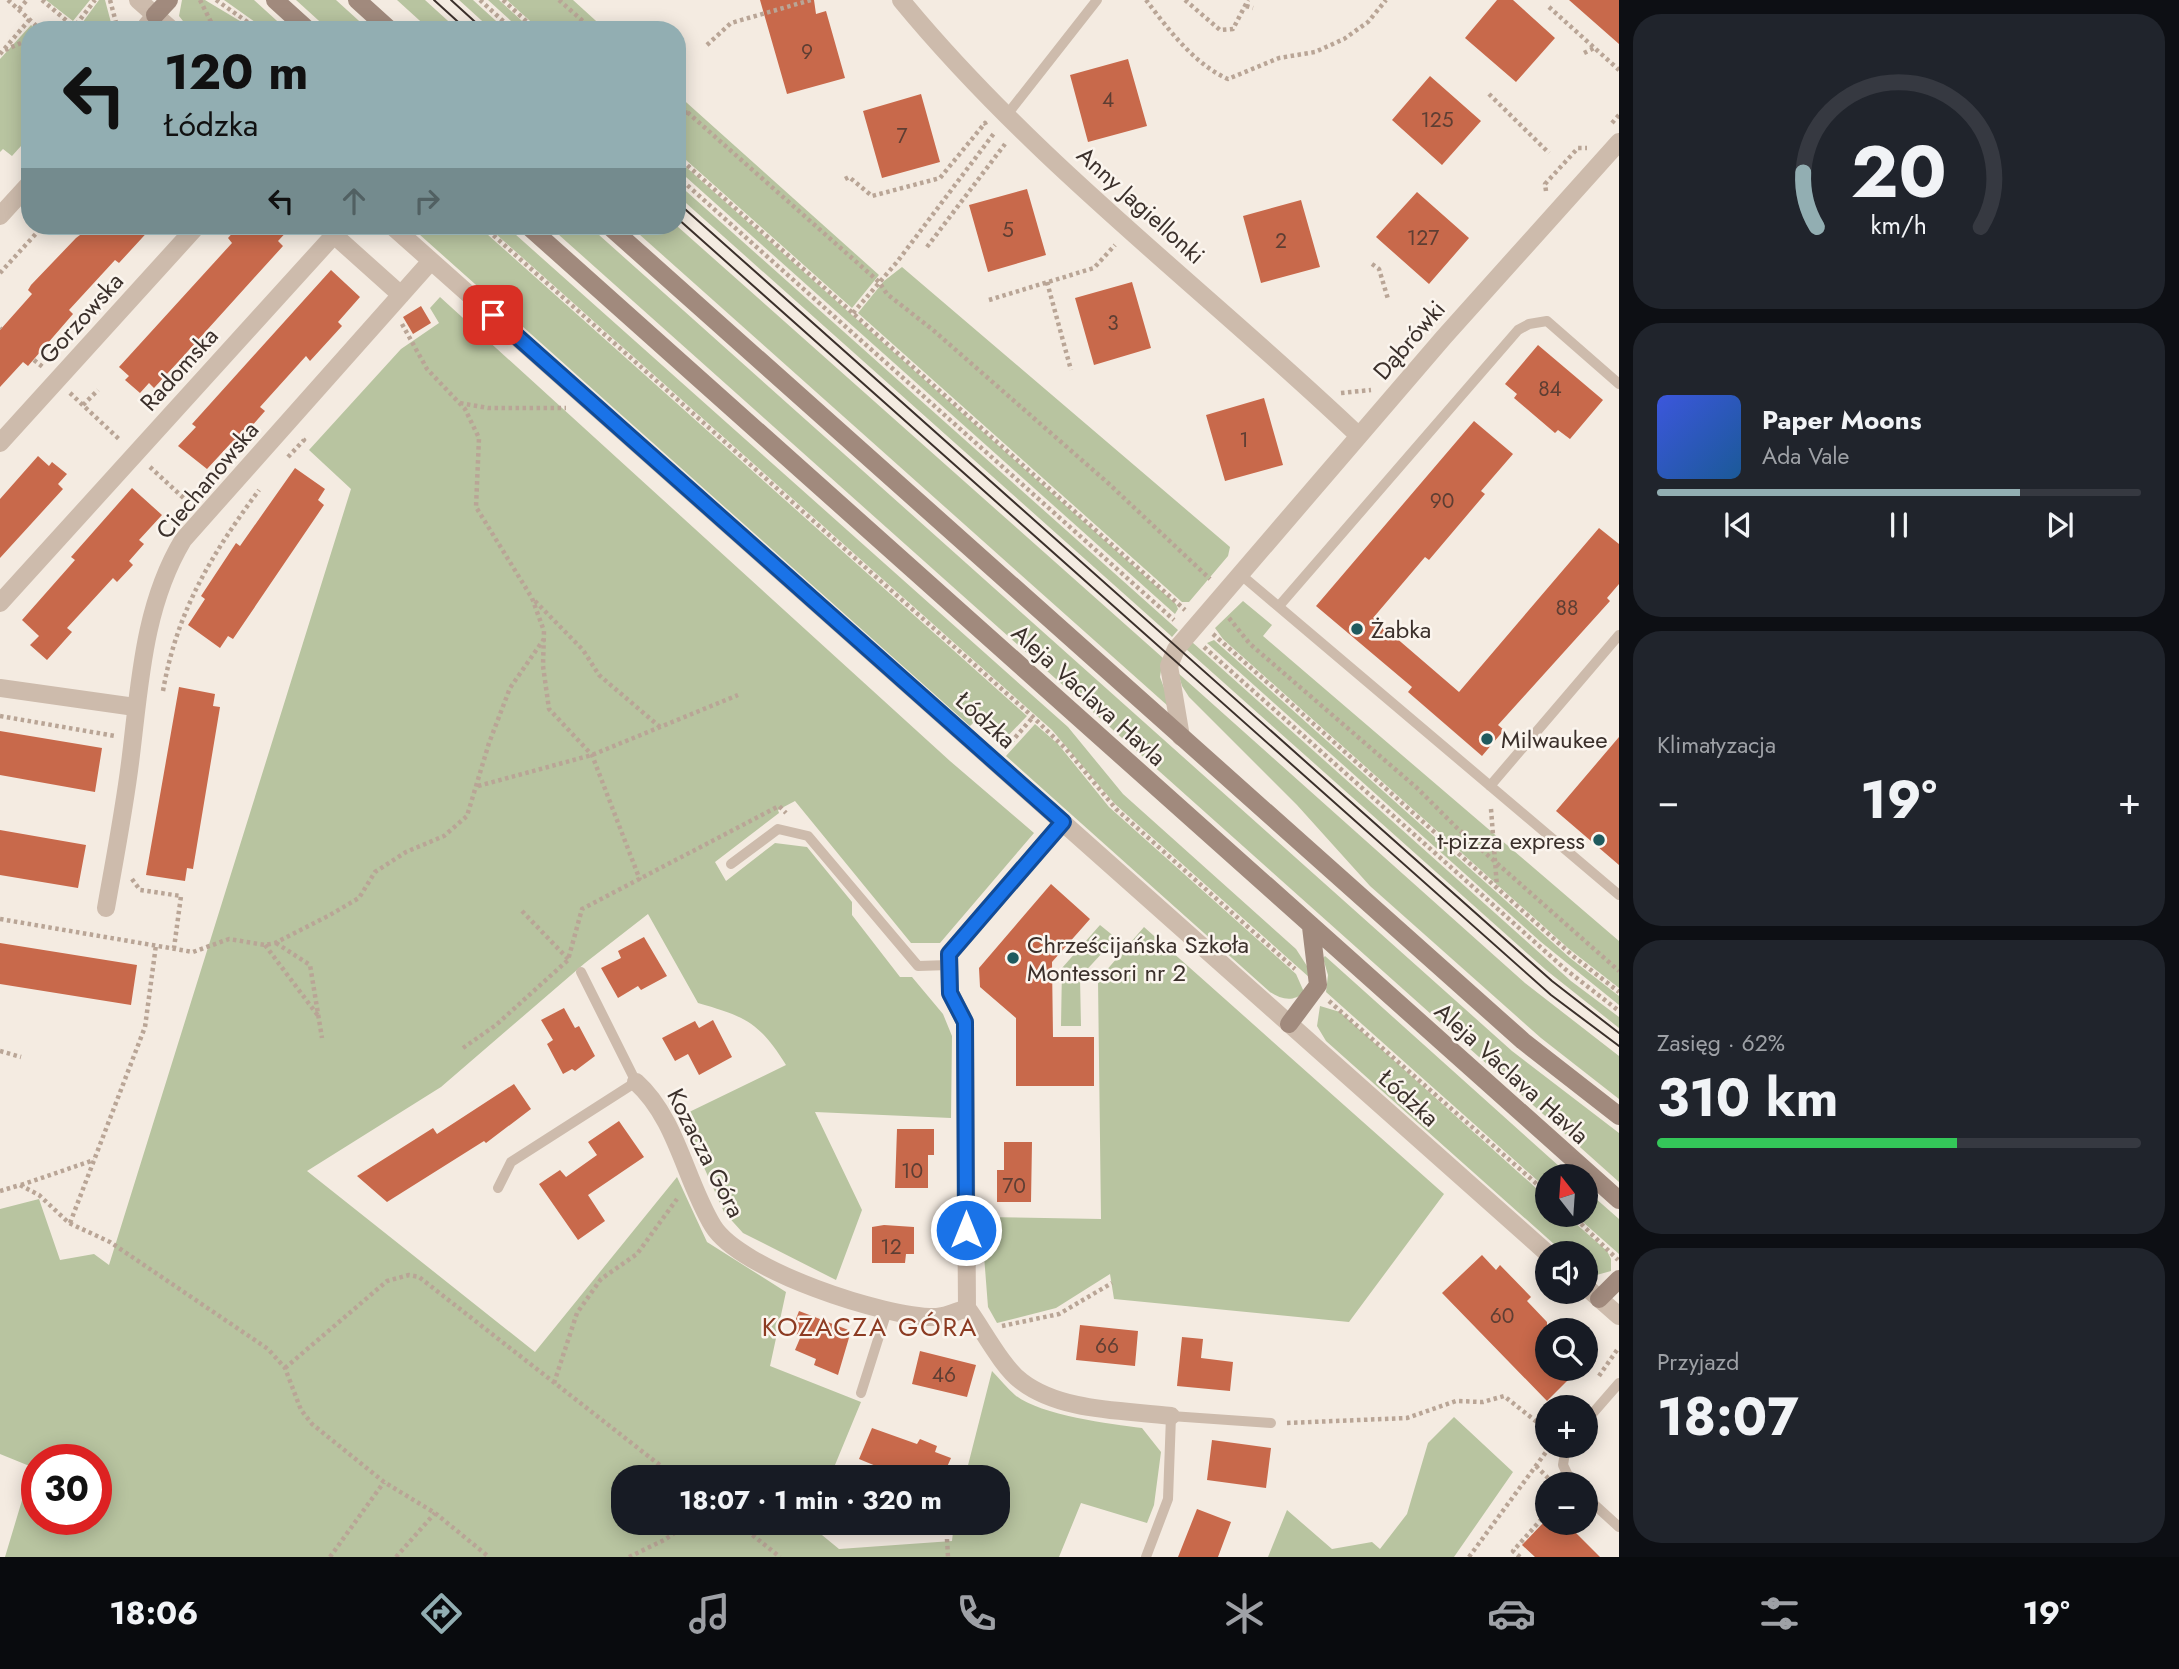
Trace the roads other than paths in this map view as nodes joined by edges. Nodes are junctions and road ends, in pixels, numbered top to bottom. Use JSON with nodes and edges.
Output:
{"nodes":[{"id":1,"x":138,"y":0,"type":"edge"},
{"id":2,"x":169,"y":0,"type":"edge"},
{"id":3,"x":275,"y":0,"type":"edge"},
{"id":4,"x":357,"y":0,"type":"edge"},
{"id":5,"x":901,"y":0,"type":"edge"},
{"id":6,"x":1097,"y":0,"type":"edge"},
{"id":7,"x":155,"y":15,"type":"junction"},
{"id":8,"x":150,"y":21,"type":"edge"},
{"id":9,"x":162,"y":21,"type":"edge"},
{"id":10,"x":298,"y":21,"type":"edge"},
{"id":11,"x":380,"y":21,"type":"edge"},
{"id":12,"x":1006,"y":117,"type":"junction"},
{"id":13,"x":1612,"y":137,"type":"edge"},
{"id":14,"x":21,"y":193,"type":"edge"},
{"id":15,"x":0,"y":216,"type":"edge"},
{"id":16,"x":189,"y":235,"type":"edge"},
{"id":17,"x":402,"y":235,"type":"edge"},
{"id":18,"x":538,"y":235,"type":"edge"},
{"id":19,"x":620,"y":235,"type":"edge"},
{"id":20,"x":431,"y":261,"type":"junction"},
{"id":21,"x":396,"y":302,"type":"junction"},
{"id":22,"x":1619,"y":384,"type":"edge"},
{"id":23,"x":1359,"y":436,"type":"junction"},
{"id":24,"x":0,"y":443,"type":"edge"},
{"id":25,"x":1240,"y":574,"type":"junction"},
{"id":26,"x":0,"y":603,"type":"edge"},
{"id":27,"x":1279,"y":606,"type":"junction"},
{"id":28,"x":1619,"y":635,"type":"edge"},
{"id":29,"x":0,"y":688,"type":"edge"},
{"id":30,"x":135,"y":707,"type":"junction"},
{"id":31,"x":1181,"y":737,"type":"junction"},
{"id":32,"x":1490,"y":786,"type":"junction"},
{"id":33,"x":1063,"y":822,"type":"junction"},
{"id":34,"x":731,"y":864,"type":"dead end"},
{"id":35,"x":1619,"y":895,"type":"edge"},
{"id":36,"x":106,"y":908,"type":"dead end"},
{"id":37,"x":1311,"y":927,"type":"junction"},
{"id":38,"x":949,"y":965,"type":"junction"},
{"id":39,"x":581,"y":972,"type":"road end"},
{"id":40,"x":1289,"y":1024,"type":"junction"},
{"id":41,"x":636,"y":1082,"type":"junction"},
{"id":42,"x":1619,"y":1116,"type":"edge"},
{"id":43,"x":498,"y":1188,"type":"dead end"},
{"id":44,"x":1619,"y":1200,"type":"edge"},
{"id":45,"x":1535,"y":1242,"type":"edge"},
{"id":46,"x":1619,"y":1279,"type":"edge"},
{"id":47,"x":1598,"y":1290,"type":"edge"},
{"id":48,"x":1598,"y":1298,"type":"edge"},
{"id":49,"x":967,"y":1308,"type":"junction"},
{"id":50,"x":887,"y":1311,"type":"junction"},
{"id":51,"x":1619,"y":1316,"type":"edge"},
{"id":52,"x":1619,"y":1384,"type":"edge"},
{"id":53,"x":861,"y":1393,"type":"dead end"},
{"id":54,"x":1598,"y":1408,"type":"edge"},
{"id":55,"x":1171,"y":1416,"type":"junction"},
{"id":56,"x":1271,"y":1423,"type":"road end"},
{"id":57,"x":1598,"y":1508,"type":"edge"},
{"id":58,"x":1619,"y":1527,"type":"edge"},
{"id":59,"x":1146,"y":1557,"type":"edge"}],
"edges":[{"from":1,"to":7,"type":"street"},
{"from":2,"to":7,"type":"main road"},
{"from":3,"to":10,"type":"main road"},
{"from":4,"to":11,"type":"main road"},
{"from":5,"to":12,"type":"street","name":"Anny Jagiellonki"},
{"from":6,"to":12,"type":"lane"},
{"from":7,"to":8,"type":"street"},
{"from":7,"to":9,"type":"street"},
{"from":12,"to":23,"type":"street","name":"Anny Jagiellonki"},
{"from":13,"to":23,"type":"street","name":"Dąbrówki"},
{"from":14,"to":15,"type":"street"},
{"from":16,"to":24,"type":"street","name":"Gorzowska"},
{"from":17,"to":20,"type":"street","name":"Łódzka"},
{"from":18,"to":37,"type":"main road","name":"Aleja Vaclava Havla"},
{"from":19,"to":31,"type":"main road","name":"Aleja Vaclava Havla"},
{"from":20,"to":21,"type":"street","name":"Ciechanowska"},
{"from":20,"to":33,"type":"street","name":"Łódzka"},
{"from":21,"to":26,"type":"street","name":"Radomska"},
{"from":21,"to":30,"type":"street","name":"Ciechanowska"},
{"from":22,"to":27,"type":"lane"},
{"from":23,"to":25,"type":"street","name":"Dąbrówki"},
{"from":25,"to":27,"type":"lane"},
{"from":25,"to":31,"type":"street","name":"Dąbrówki"},
{"from":27,"to":32,"type":"lane"},
{"from":28,"to":32,"type":"lane"},
{"from":29,"to":30,"type":"street"},
{"from":30,"to":36,"type":"street","name":"Ciechanowska"},
{"from":31,"to":42,"type":"main road","name":"Aleja Vaclava Havla"},
{"from":32,"to":35,"type":"lane"},
{"from":33,"to":38,"type":"street"},
{"from":33,"to":40,"type":"street","name":"Łódzka"},
{"from":34,"to":38,"type":"lane"},
{"from":37,"to":40,"type":"main road"},
{"from":37,"to":44,"type":"main road","name":"Aleja Vaclava Havla"},
{"from":38,"to":49,"type":"street"},
{"from":39,"to":41,"type":"lane","name":"Kozacza Góra"},
{"from":40,"to":45,"type":"street","name":"Łódzka"},
{"from":41,"to":43,"type":"lane","name":"Kozacza Góra"},
{"from":41,"to":50,"type":"street","name":"Kozacza Góra"},
{"from":46,"to":47,"type":"main road"},
{"from":48,"to":51,"type":"street"},
{"from":49,"to":50,"type":"street","name":"Kozacza Góra"},
{"from":49,"to":55,"type":"street"},
{"from":50,"to":53,"type":"lane"},
{"from":52,"to":54,"type":"lane"},
{"from":55,"to":56,"type":"lane"},
{"from":55,"to":59,"type":"lane"},
{"from":57,"to":58,"type":"lane"}]}
